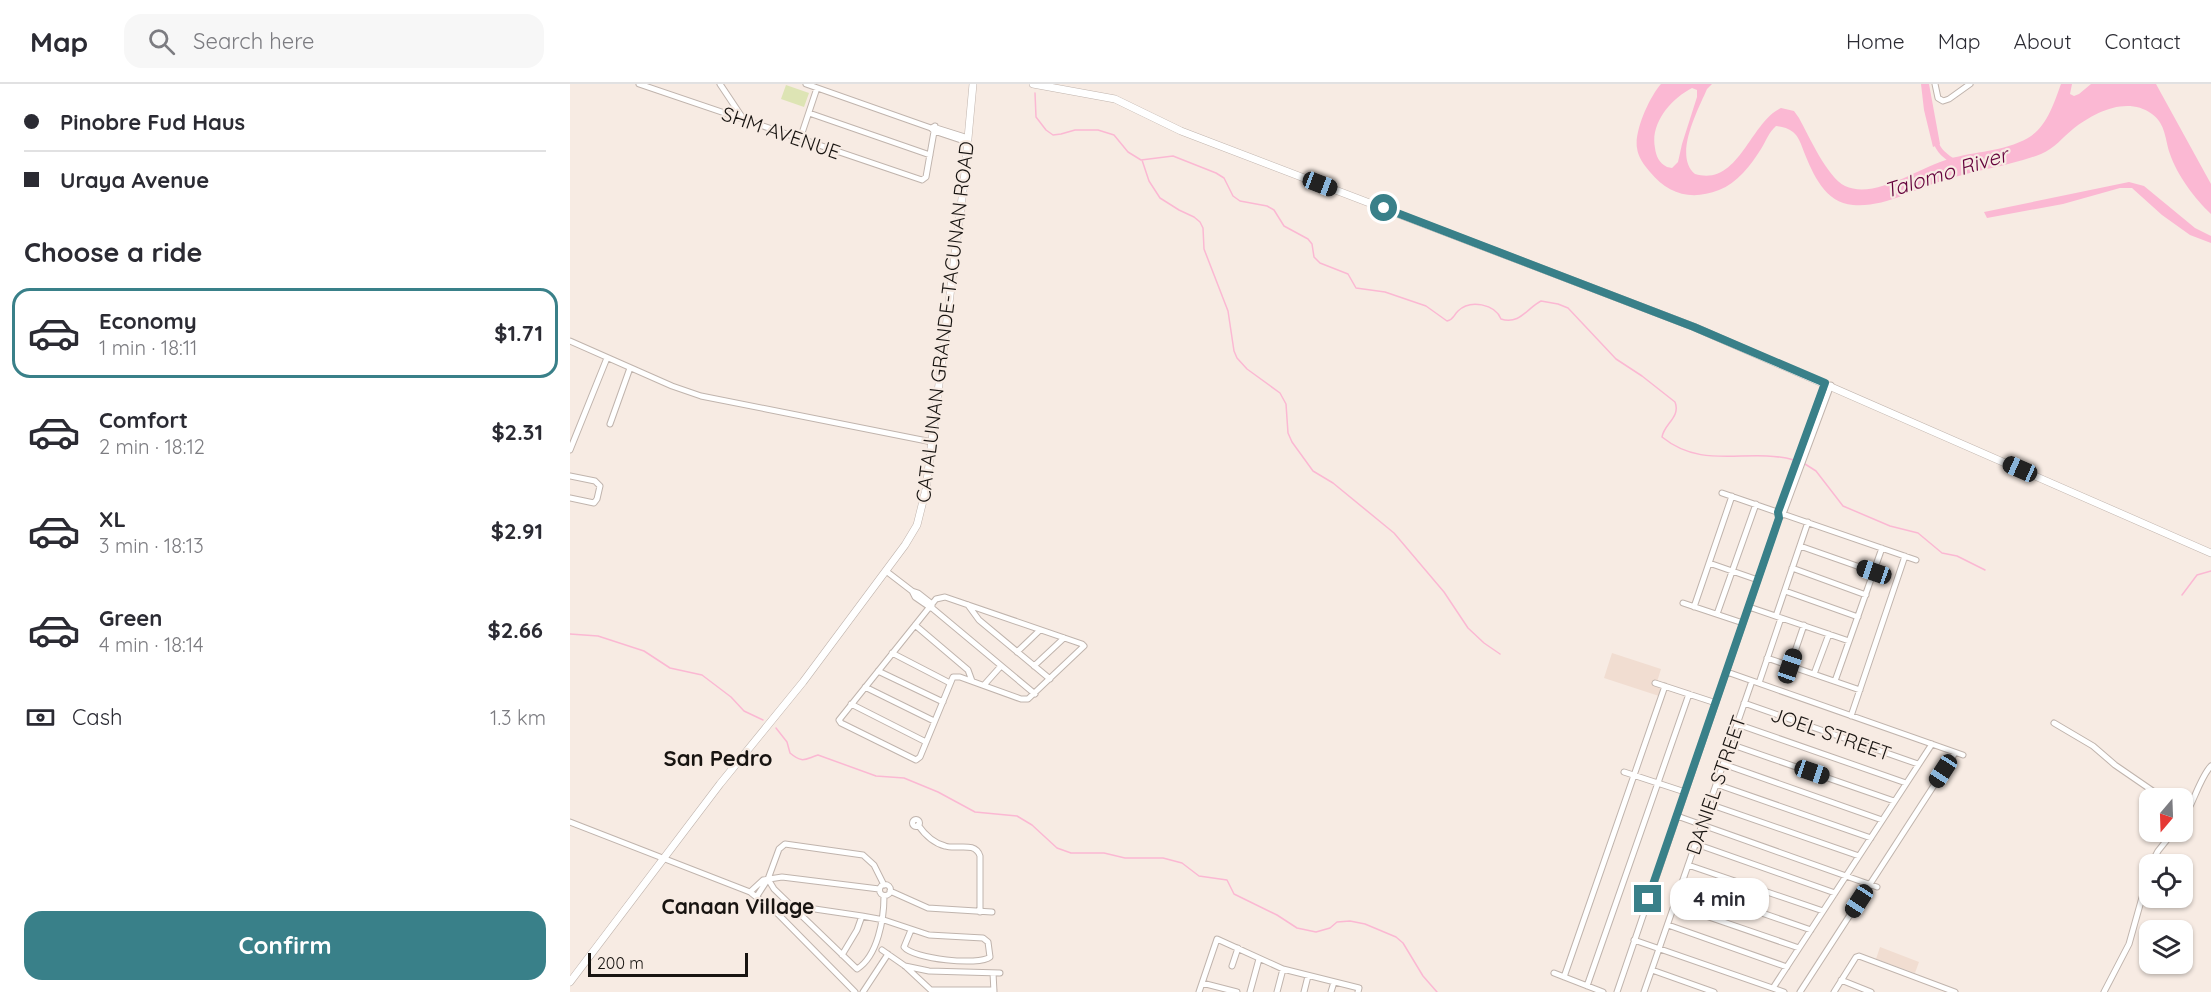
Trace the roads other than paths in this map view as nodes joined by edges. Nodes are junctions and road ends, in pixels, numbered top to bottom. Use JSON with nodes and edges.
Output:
{"nodes":[{"id":1,"x":639,"y":84,"type":"edge"},
{"id":2,"x":720,"y":84,"type":"edge"},
{"id":3,"x":806,"y":84,"type":"edge"},
{"id":4,"x":973,"y":84,"type":"edge"},
{"id":5,"x":1033,"y":84,"type":"edge"},
{"id":6,"x":1935,"y":84,"type":"edge"},
{"id":7,"x":1971,"y":84,"type":"edge"},
{"id":8,"x":820,"y":87,"type":"edge"},
{"id":9,"x":1962,"y":87,"type":"edge"},
{"id":10,"x":809,"y":113,"type":"junction"},
{"id":11,"x":744,"y":120,"type":"junction"},
{"id":12,"x":934,"y":128,"type":"junction"},
{"id":13,"x":800,"y":139,"type":"junction"},
{"id":14,"x":967,"y":140,"type":"junction"},
{"id":15,"x":930,"y":155,"type":"junction"},
{"id":16,"x":570,"y":341,"type":"edge"},
{"id":17,"x":607,"y":358,"type":"junction"},
{"id":18,"x":630,"y":368,"type":"junction"},
{"id":19,"x":1828,"y":384,"type":"junction"},
{"id":20,"x":610,"y":424,"type":"dead end"},
{"id":21,"x":932,"y":442,"type":"junction"},
{"id":22,"x":570,"y":450,"type":"edge"},
{"id":23,"x":570,"y":476,"type":"edge"},
{"id":24,"x":1722,"y":493,"type":"dead end"},
{"id":25,"x":1732,"y":496,"type":"junction"},
{"id":26,"x":570,"y":498,"type":"edge"},
{"id":27,"x":1756,"y":504,"type":"junction"},
{"id":28,"x":1780,"y":515,"type":"junction"},
{"id":29,"x":1808,"y":522,"type":"junction"},
{"id":30,"x":1800,"y":546,"type":"junction"},
{"id":31,"x":1882,"y":548,"type":"junction"},
{"id":32,"x":2211,"y":553,"type":"edge"},
{"id":33,"x":1905,"y":556,"type":"junction"},
{"id":34,"x":1916,"y":560,"type":"dead end"},
{"id":35,"x":1709,"y":563,"type":"junction"},
{"id":36,"x":1792,"y":568,"type":"junction"},
{"id":37,"x":886,"y":571,"type":"junction"},
{"id":38,"x":1732,"y":572,"type":"junction"},
{"id":39,"x":1874,"y":572,"type":"junction"},
{"id":40,"x":1758,"y":580,"type":"junction"},
{"id":41,"x":1785,"y":591,"type":"junction"},
{"id":42,"x":1866,"y":595,"type":"junction"},
{"id":43,"x":1683,"y":603,"type":"dead end"},
{"id":44,"x":968,"y":605,"type":"junction"},
{"id":45,"x":931,"y":607,"type":"junction"},
{"id":46,"x":1694,"y":607,"type":"junction"},
{"id":47,"x":1749,"y":607,"type":"junction"},
{"id":48,"x":1717,"y":614,"type":"junction"},
{"id":49,"x":1779,"y":617,"type":"junction"},
{"id":50,"x":1858,"y":617,"type":"junction"},
{"id":51,"x":1743,"y":623,"type":"junction"},
{"id":52,"x":915,"y":625,"type":"junction"},
{"id":53,"x":1804,"y":626,"type":"junction"},
{"id":54,"x":1040,"y":630,"type":"junction"},
{"id":55,"x":1829,"y":634,"type":"junction"},
{"id":56,"x":1064,"y":638,"type":"junction"},
{"id":57,"x":1849,"y":641,"type":"junction"},
{"id":58,"x":1017,"y":652,"type":"junction"},
{"id":59,"x":892,"y":653,"type":"junction"},
{"id":60,"x":1767,"y":658,"type":"junction"},
{"id":61,"x":1001,"y":666,"type":"junction"},
{"id":62,"x":1034,"y":666,"type":"junction"},
{"id":63,"x":1790,"y":666,"type":"junction"},
{"id":64,"x":878,"y":670,"type":"junction"},
{"id":65,"x":1727,"y":672,"type":"junction"},
{"id":66,"x":1814,"y":674,"type":"junction"},
{"id":67,"x":1050,"y":679,"type":"junction"},
{"id":68,"x":972,"y":681,"type":"junction"},
{"id":69,"x":1752,"y":681,"type":"junction"},
{"id":70,"x":1835,"y":681,"type":"junction"},
{"id":71,"x":950,"y":683,"type":"junction"},
{"id":72,"x":1655,"y":683,"type":"dead end"},
{"id":73,"x":1759,"y":683,"type":"junction"},
{"id":74,"x":984,"y":686,"type":"junction"},
{"id":75,"x":1665,"y":686,"type":"junction"},
{"id":76,"x":865,"y":687,"type":"junction"},
{"id":77,"x":1860,"y":690,"type":"junction"},
{"id":78,"x":1035,"y":694,"type":"junction"},
{"id":79,"x":1689,"y":694,"type":"junction"},
{"id":80,"x":942,"y":702,"type":"junction"},
{"id":81,"x":1716,"y":703,"type":"junction"},
{"id":82,"x":1744,"y":703,"type":"junction"},
{"id":83,"x":851,"y":704,"type":"junction"},
{"id":84,"x":1851,"y":716,"type":"junction"},
{"id":85,"x":934,"y":722,"type":"junction"},
{"id":86,"x":2054,"y":723,"type":"dead end"},
{"id":87,"x":1737,"y":724,"type":"junction"},
{"id":88,"x":926,"y":742,"type":"junction"},
{"id":89,"x":1730,"y":744,"type":"junction"},
{"id":90,"x":1932,"y":744,"type":"junction"},
{"id":91,"x":1955,"y":753,"type":"junction"},
{"id":92,"x":1963,"y":755,"type":"dead end"},
{"id":93,"x":1723,"y":764,"type":"junction"},
{"id":94,"x":1918,"y":764,"type":"junction"},
{"id":95,"x":2211,"y":766,"type":"edge"},
{"id":96,"x":1624,"y":772,"type":"dead end"},
{"id":97,"x":1634,"y":775,"type":"junction"},
{"id":98,"x":1658,"y":783,"type":"junction"},
{"id":99,"x":1906,"y":783,"type":"junction"},
{"id":100,"x":1716,"y":784,"type":"junction"},
{"id":101,"x":2148,"y":788,"type":"edge"},
{"id":102,"x":1685,"y":792,"type":"junction"},
{"id":103,"x":2193,"y":797,"type":"edge"},
{"id":104,"x":1894,"y":801,"type":"junction"},
{"id":105,"x":1709,"y":804,"type":"junction"},
{"id":106,"x":1677,"y":816,"type":"junction"},
{"id":107,"x":1882,"y":820,"type":"junction"},
{"id":108,"x":570,"y":822,"type":"edge"},
{"id":109,"x":918,"y":825,"type":"dead end"},
{"id":110,"x":1702,"y":825,"type":"junction"},
{"id":111,"x":1871,"y":838,"type":"junction"},
{"id":112,"x":1696,"y":843,"type":"junction"},
{"id":113,"x":1859,"y":856,"type":"junction"},
{"id":114,"x":665,"y":858,"type":"junction"},
{"id":115,"x":1688,"y":865,"type":"junction"},
{"id":116,"x":1846,"y":876,"type":"junction"},
{"id":117,"x":768,"y":879,"type":"junction"},
{"id":118,"x":1870,"y":884,"type":"junction"},
{"id":119,"x":1681,"y":885,"type":"junction"},
{"id":120,"x":882,"y":887,"type":"junction"},
{"id":121,"x":1877,"y":887,"type":"dead end"},
{"id":122,"x":890,"y":891,"type":"junction"},
{"id":123,"x":750,"y":892,"type":"junction"},
{"id":124,"x":1835,"y":893,"type":"junction"},
{"id":125,"x":757,"y":896,"type":"junction"},
{"id":126,"x":884,"y":896,"type":"junction"},
{"id":127,"x":1674,"y":904,"type":"junction"},
{"id":128,"x":2139,"y":908,"type":"edge"},
{"id":129,"x":797,"y":911,"type":"junction"},
{"id":130,"x":1824,"y":911,"type":"junction"},
{"id":131,"x":980,"y":912,"type":"junction"},
{"id":132,"x":992,"y":912,"type":"dead end"},
{"id":133,"x":862,"y":915,"type":"junction"},
{"id":134,"x":884,"y":920,"type":"junction"},
{"id":135,"x":1668,"y":925,"type":"junction"},
{"id":136,"x":911,"y":930,"type":"junction"},
{"id":137,"x":1811,"y":930,"type":"junction"},
{"id":138,"x":1634,"y":940,"type":"junction"},
{"id":139,"x":1238,"y":948,"type":"junction"},
{"id":140,"x":1799,"y":948,"type":"junction"},
{"id":141,"x":1659,"y":949,"type":"junction"},
{"id":142,"x":842,"y":954,"type":"junction"},
{"id":143,"x":1259,"y":959,"type":"junction"},
{"id":144,"x":905,"y":966,"type":"junction"},
{"id":145,"x":1232,"y":966,"type":"dead end"},
{"id":146,"x":1787,"y":967,"type":"junction"},
{"id":147,"x":1283,"y":969,"type":"junction"},
{"id":148,"x":1652,"y":970,"type":"junction"},
{"id":149,"x":1554,"y":974,"type":"dead end"},
{"id":150,"x":1308,"y":976,"type":"junction"},
{"id":151,"x":1564,"y":977,"type":"junction"},
{"id":152,"x":1841,"y":980,"type":"junction"},
{"id":153,"x":570,"y":982,"type":"edge"},
{"id":154,"x":1202,"y":982,"type":"junction"},
{"id":155,"x":1334,"y":982,"type":"junction"},
{"id":156,"x":1587,"y":986,"type":"junction"},
{"id":157,"x":1769,"y":989,"type":"edge"},
{"id":158,"x":1224,"y":990,"type":"edge"},
{"id":159,"x":932,"y":991,"type":"edge"},
{"id":160,"x":994,"y":991,"type":"edge"},
{"id":161,"x":1616,"y":991,"type":"edge"},
{"id":162,"x":855,"y":992,"type":"edge"},
{"id":163,"x":862,"y":992,"type":"edge"},
{"id":164,"x":1199,"y":992,"type":"edge"},
{"id":165,"x":1237,"y":992,"type":"edge"},
{"id":166,"x":1250,"y":992,"type":"edge"},
{"id":167,"x":1277,"y":992,"type":"edge"},
{"id":168,"x":1304,"y":992,"type":"edge"},
{"id":169,"x":1331,"y":992,"type":"edge"},
{"id":170,"x":1358,"y":992,"type":"edge"},
{"id":171,"x":1603,"y":992,"type":"edge"},
{"id":172,"x":1644,"y":992,"type":"edge"},
{"id":173,"x":1714,"y":992,"type":"edge"},
{"id":174,"x":1784,"y":992,"type":"edge"},
{"id":175,"x":1800,"y":992,"type":"edge"},
{"id":176,"x":1834,"y":992,"type":"edge"},
{"id":177,"x":1869,"y":992,"type":"edge"},
{"id":178,"x":1955,"y":992,"type":"edge"},
{"id":179,"x":2104,"y":992,"type":"edge"}],
"edges":[{"from":1,"to":11,"type":"street","name":"SHM AVENUE"},
{"from":2,"to":11,"type":"street"},
{"from":3,"to":8,"type":"street"},
{"from":4,"to":14,"type":"main road","name":"CATALUNAN GRANDE-TACUNAN ROAD"},
{"from":5,"to":19,"type":"main road"},
{"from":6,"to":9,"type":"street"},
{"from":7,"to":9,"type":"street"},
{"from":8,"to":10,"type":"street"},
{"from":8,"to":12,"type":"street"},
{"from":10,"to":13,"type":"street"},
{"from":10,"to":15,"type":"street"},
{"from":11,"to":13,"type":"street","name":"SHM AVENUE"},
{"from":12,"to":14,"type":"street"},
{"from":12,"to":15,"type":"street"},
{"from":13,"to":15,"type":"street","name":"SHM AVENUE"},
{"from":14,"to":21,"type":"main road","name":"CATALUNAN GRANDE-TACUNAN ROAD"},
{"from":16,"to":17,"type":"street"},
{"from":17,"to":18,"type":"street"},
{"from":17,"to":22,"type":"street"},
{"from":18,"to":20,"type":"street"},
{"from":18,"to":21,"type":"street"},
{"from":19,"to":28,"type":"street"},
{"from":19,"to":32,"type":"main road"},
{"from":21,"to":37,"type":"main road","name":"CATALUNAN GRANDE-TACUNAN ROAD"},
{"from":23,"to":26,"type":"street"},
{"from":24,"to":25,"type":"street"},
{"from":25,"to":27,"type":"street"},
{"from":25,"to":35,"type":"street"},
{"from":27,"to":28,"type":"street"},
{"from":27,"to":38,"type":"street"},
{"from":28,"to":29,"type":"street"},
{"from":28,"to":40,"type":"street"},
{"from":29,"to":30,"type":"street"},
{"from":29,"to":31,"type":"street"},
{"from":30,"to":36,"type":"street"},
{"from":30,"to":39,"type":"street"},
{"from":31,"to":33,"type":"street"},
{"from":31,"to":39,"type":"street"},
{"from":33,"to":34,"type":"street"},
{"from":33,"to":77,"type":"street"},
{"from":35,"to":38,"type":"street"},
{"from":35,"to":46,"type":"street"},
{"from":36,"to":41,"type":"street"},
{"from":36,"to":42,"type":"street"},
{"from":37,"to":45,"type":"street"},
{"from":37,"to":114,"type":"main road","name":"CATALUNAN GRANDE-TACUNAN ROAD"},
{"from":38,"to":40,"type":"street"},
{"from":38,"to":48,"type":"street"},
{"from":39,"to":42,"type":"street"},
{"from":40,"to":47,"type":"street"},
{"from":41,"to":49,"type":"street"},
{"from":41,"to":50,"type":"street"},
{"from":42,"to":50,"type":"street"},
{"from":43,"to":46,"type":"street"},
{"from":44,"to":45,"type":"street"},
{"from":44,"to":54,"type":"street"},
{"from":44,"to":58,"type":"street"},
{"from":45,"to":52,"type":"street"},
{"from":45,"to":61,"type":"street"},
{"from":46,"to":48,"type":"street"},
{"from":47,"to":49,"type":"street"},
{"from":47,"to":51,"type":"street"},
{"from":48,"to":51,"type":"street"},
{"from":49,"to":53,"type":"street"},
{"from":49,"to":60,"type":"street"},
{"from":50,"to":57,"type":"street"},
{"from":51,"to":65,"type":"street"},
{"from":52,"to":59,"type":"street"},
{"from":52,"to":68,"type":"street"},
{"from":53,"to":55,"type":"street"},
{"from":53,"to":63,"type":"street"},
{"from":54,"to":56,"type":"street"},
{"from":54,"to":58,"type":"street"},
{"from":55,"to":57,"type":"street"},
{"from":55,"to":66,"type":"street"},
{"from":56,"to":62,"type":"street"},
{"from":56,"to":67,"type":"street"},
{"from":57,"to":70,"type":"street"},
{"from":58,"to":62,"type":"street"},
{"from":59,"to":64,"type":"street"},
{"from":59,"to":71,"type":"street"},
{"from":60,"to":63,"type":"street"},
{"from":60,"to":73,"type":"street"},
{"from":61,"to":74,"type":"street"},
{"from":61,"to":78,"type":"street"},
{"from":62,"to":67,"type":"street"},
{"from":63,"to":66,"type":"street"},
{"from":64,"to":76,"type":"street"},
{"from":64,"to":80,"type":"street"},
{"from":65,"to":69,"type":"street"},
{"from":65,"to":81,"type":"street"},
{"from":66,"to":70,"type":"street"},
{"from":67,"to":78,"type":"street"},
{"from":68,"to":71,"type":"street"},
{"from":68,"to":74,"type":"street"},
{"from":69,"to":73,"type":"street"},
{"from":69,"to":82,"type":"street","name":"DANIEL STREET"},
{"from":70,"to":77,"type":"street"},
{"from":71,"to":80,"type":"street"},
{"from":72,"to":75,"type":"street"},
{"from":73,"to":84,"type":"street"},
{"from":74,"to":78,"type":"street"},
{"from":75,"to":79,"type":"street"},
{"from":75,"to":97,"type":"street"},
{"from":76,"to":83,"type":"street"},
{"from":76,"to":85,"type":"street"},
{"from":77,"to":84,"type":"street"},
{"from":79,"to":81,"type":"street"},
{"from":79,"to":98,"type":"street"},
{"from":80,"to":85,"type":"street"},
{"from":81,"to":102,"type":"street"},
{"from":82,"to":87,"type":"street","name":"DANIEL STREET"},
{"from":82,"to":94,"type":"street","name":"JOEL STREET"},
{"from":83,"to":88,"type":"street"},
{"from":83,"to":88,"type":"street"},
{"from":84,"to":90,"type":"street"},
{"from":85,"to":88,"type":"street"},
{"from":86,"to":101,"type":"street"},
{"from":87,"to":89,"type":"street","name":"DANIEL STREET"},
{"from":87,"to":99,"type":"street"},
{"from":89,"to":93,"type":"street","name":"DANIEL STREET"},
{"from":89,"to":104,"type":"street"},
{"from":90,"to":91,"type":"street"},
{"from":90,"to":94,"type":"street"},
{"from":91,"to":92,"type":"street"},
{"from":91,"to":118,"type":"street"},
{"from":93,"to":100,"type":"street","name":"DANIEL STREET"},
{"from":93,"to":107,"type":"street"},
{"from":94,"to":99,"type":"street"},
{"from":95,"to":103,"type":"street"},
{"from":96,"to":97,"type":"street"},
{"from":97,"to":98,"type":"street"},
{"from":97,"to":151,"type":"street"},
{"from":98,"to":102,"type":"street"},
{"from":98,"to":156,"type":"street"},
{"from":99,"to":104,"type":"street"},
{"from":100,"to":105,"type":"street","name":"DANIEL STREET"},
{"from":100,"to":111,"type":"street"},
{"from":102,"to":106,"type":"street"},
{"from":104,"to":107,"type":"street"},
{"from":105,"to":110,"type":"street","name":"DANIEL STREET"},
{"from":105,"to":113,"type":"street"},
{"from":106,"to":110,"type":"street"},
{"from":106,"to":138,"type":"street"},
{"from":107,"to":111,"type":"street"},
{"from":108,"to":114,"type":"street"},
{"from":109,"to":131,"type":"street"},
{"from":110,"to":112,"type":"street","name":"DANIEL STREET"},
{"from":110,"to":116,"type":"street"},
{"from":111,"to":113,"type":"street"},
{"from":112,"to":115,"type":"street","name":"DANIEL STREET"},
{"from":112,"to":124,"type":"street"},
{"from":113,"to":116,"type":"street"},
{"from":114,"to":123,"type":"street"},
{"from":114,"to":153,"type":"main road","name":"CATALUNAN GRANDE-TACUNAN ROAD"},
{"from":115,"to":119,"type":"street","name":"DANIEL STREET"},
{"from":115,"to":130,"type":"street"},
{"from":116,"to":118,"type":"street"},
{"from":116,"to":124,"type":"street"},
{"from":117,"to":120,"type":"street"},
{"from":117,"to":120,"type":"street"},
{"from":117,"to":123,"type":"street"},
{"from":117,"to":125,"type":"street"},
{"from":117,"to":129,"type":"street"},
{"from":118,"to":121,"type":"street"},
{"from":118,"to":175,"type":"street"},
{"from":119,"to":127,"type":"street","name":"DANIEL STREET"},
{"from":119,"to":137,"type":"street"},
{"from":120,"to":122,"type":"street"},
{"from":120,"to":126,"type":"street"},
{"from":122,"to":126,"type":"street"},
{"from":122,"to":131,"type":"street"},
{"from":123,"to":125,"type":"street"},
{"from":124,"to":130,"type":"street"},
{"from":125,"to":162,"type":"street"},
{"from":126,"to":134,"type":"street"},
{"from":127,"to":135,"type":"street","name":"DANIEL STREET"},
{"from":127,"to":140,"type":"street"},
{"from":128,"to":179,"type":"street"},
{"from":129,"to":133,"type":"street"},
{"from":129,"to":142,"type":"street"},
{"from":130,"to":137,"type":"street"},
{"from":131,"to":132,"type":"street"},
{"from":133,"to":134,"type":"street"},
{"from":133,"to":142,"type":"street"},
{"from":134,"to":136,"type":"street"},
{"from":134,"to":142,"type":"street"},
{"from":135,"to":141,"type":"street","name":"DANIEL STREET"},
{"from":135,"to":146,"type":"street"},
{"from":136,"to":136,"type":"street"},
{"from":137,"to":140,"type":"street"},
{"from":138,"to":141,"type":"street"},
{"from":138,"to":161,"type":"street"},
{"from":139,"to":143,"type":"street"},
{"from":139,"to":145,"type":"street"},
{"from":139,"to":154,"type":"street"},
{"from":140,"to":146,"type":"street"},
{"from":141,"to":148,"type":"street","name":"DANIEL STREET"},
{"from":141,"to":157,"type":"street"},
{"from":143,"to":147,"type":"street"},
{"from":143,"to":166,"type":"street"},
{"from":144,"to":159,"type":"street"},
{"from":144,"to":160,"type":"street"},
{"from":144,"to":163,"type":"street"},
{"from":146,"to":157,"type":"street"},
{"from":147,"to":150,"type":"street"},
{"from":147,"to":167,"type":"street"},
{"from":148,"to":172,"type":"street","name":"DANIEL STREET"},
{"from":148,"to":173,"type":"street"},
{"from":149,"to":151,"type":"street"},
{"from":150,"to":155,"type":"street"},
{"from":150,"to":168,"type":"street"},
{"from":151,"to":156,"type":"street"},
{"from":152,"to":176,"type":"street"},
{"from":152,"to":177,"type":"street"},
{"from":152,"to":178,"type":"street"},
{"from":154,"to":158,"type":"street"},
{"from":154,"to":164,"type":"street"},
{"from":155,"to":169,"type":"street"},
{"from":155,"to":170,"type":"street"},
{"from":156,"to":171,"type":"street"},
{"from":157,"to":174,"type":"street"},
{"from":158,"to":165,"type":"street"},
{"from":159,"to":160,"type":"street"}]}
